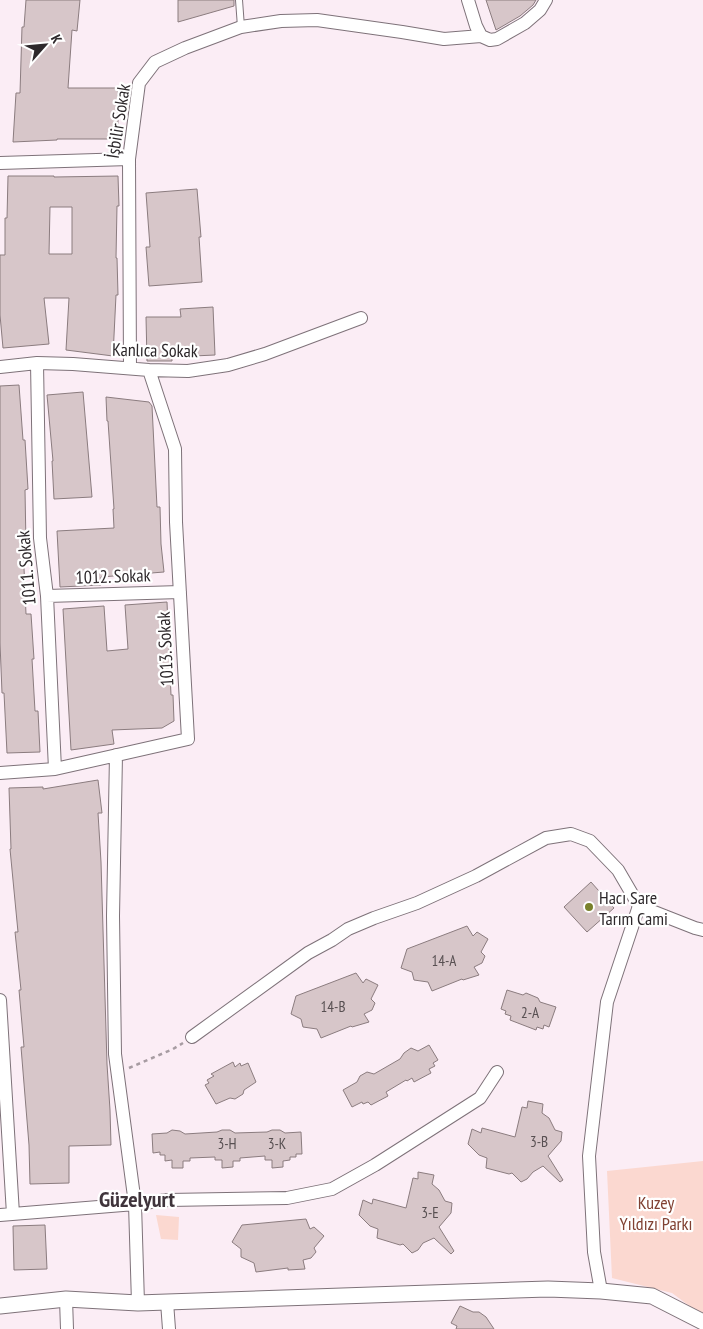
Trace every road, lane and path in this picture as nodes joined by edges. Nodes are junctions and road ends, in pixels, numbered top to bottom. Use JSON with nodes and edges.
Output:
{"nodes":[{"id":1,"x":240,"y":0,"type":"edge"},
{"id":2,"x":468,"y":0,"type":"edge"},
{"id":3,"x":546,"y":0,"type":"edge"},
{"id":4,"x":241,"y":27,"type":"junction"},
{"id":5,"x":481,"y":36,"type":"junction"},
{"id":6,"x":129,"y":159,"type":"junction"},
{"id":7,"x":0,"y":163,"type":"edge"},
{"id":8,"x":362,"y":318,"type":"dead end"},
{"id":9,"x":37,"y":363,"type":"junction"},
{"id":10,"x":0,"y":367,"type":"edge"},
{"id":11,"x":130,"y":368,"type":"junction"},
{"id":12,"x":149,"y":370,"type":"junction"},
{"id":13,"x":180,"y":592,"type":"junction"},
{"id":14,"x":46,"y":596,"type":"junction"},
{"id":15,"x":116,"y":755,"type":"junction"},
{"id":16,"x":56,"y":769,"type":"junction"},
{"id":17,"x":0,"y":772,"type":"edge"},
{"id":18,"x":638,"y":906,"type":"junction"},
{"id":19,"x":703,"y":930,"type":"edge"},
{"id":20,"x":0,"y":1007,"type":"edge"},
{"id":21,"x":192,"y":1037,"type":"joint"},
{"id":22,"x":497,"y":1072,"type":"dead end"},
{"id":23,"x":118,"y":1073,"type":"junction"},
{"id":24,"x":135,"y":1204,"type":"junction"},
{"id":25,"x":6,"y":1214,"type":"edge"},
{"id":26,"x":601,"y":1291,"type":"junction"},
{"id":27,"x":66,"y":1299,"type":"junction"},
{"id":28,"x":138,"y":1302,"type":"junction"},
{"id":29,"x":167,"y":1302,"type":"junction"},
{"id":30,"x":0,"y":1306,"type":"edge"},
{"id":31,"x":703,"y":1322,"type":"edge"},
{"id":32,"x":67,"y":1329,"type":"edge"},
{"id":33,"x":169,"y":1329,"type":"edge"}],
"edges":[{"from":1,"to":4,"type":"lane"},
{"from":2,"to":5,"type":"street"},
{"from":3,"to":5,"type":"street","name":"İşbilir Sokak"},
{"from":4,"to":5,"type":"street","name":"İşbilir Sokak"},
{"from":4,"to":6,"type":"street","name":"İşbilir Sokak"},
{"from":6,"to":7,"type":"street"},
{"from":6,"to":11,"type":"street","name":"İşbilir Sokak"},
{"from":8,"to":12,"type":"street","name":"Kanlıca Sokak"},
{"from":9,"to":10,"type":"street","name":"Kanlıca Sokak"},
{"from":9,"to":11,"type":"street","name":"Kanlıca Sokak"},
{"from":9,"to":14,"type":"street","name":"1011. Sokak"},
{"from":11,"to":12,"type":"street","name":"Kanlıca Sokak"},
{"from":12,"to":13,"type":"street","name":"1013. Sokak"},
{"from":13,"to":14,"type":"street","name":"1012. Sokak"},
{"from":13,"to":15,"type":"street","name":"1013. Sokak"},
{"from":14,"to":16,"type":"street","name":"1011. Sokak"},
{"from":15,"to":16,"type":"street","name":"1013. Sokak"},
{"from":15,"to":23,"type":"street"},
{"from":16,"to":17,"type":"street","name":"1013. Sokak"},
{"from":18,"to":19,"type":"street"},
{"from":18,"to":21,"type":"street"},
{"from":18,"to":26,"type":"street"},
{"from":20,"to":25,"type":"street"},
{"from":21,"to":23,"type":"path"},
{"from":22,"to":24,"type":"street"},
{"from":23,"to":24,"type":"street"},
{"from":24,"to":25,"type":"street"},
{"from":24,"to":28,"type":"street"},
{"from":26,"to":29,"type":"street"},
{"from":26,"to":31,"type":"street"},
{"from":27,"to":28,"type":"street"},
{"from":27,"to":30,"type":"street"},
{"from":27,"to":32,"type":"street"},
{"from":28,"to":29,"type":"street"},
{"from":29,"to":33,"type":"street"}]}
